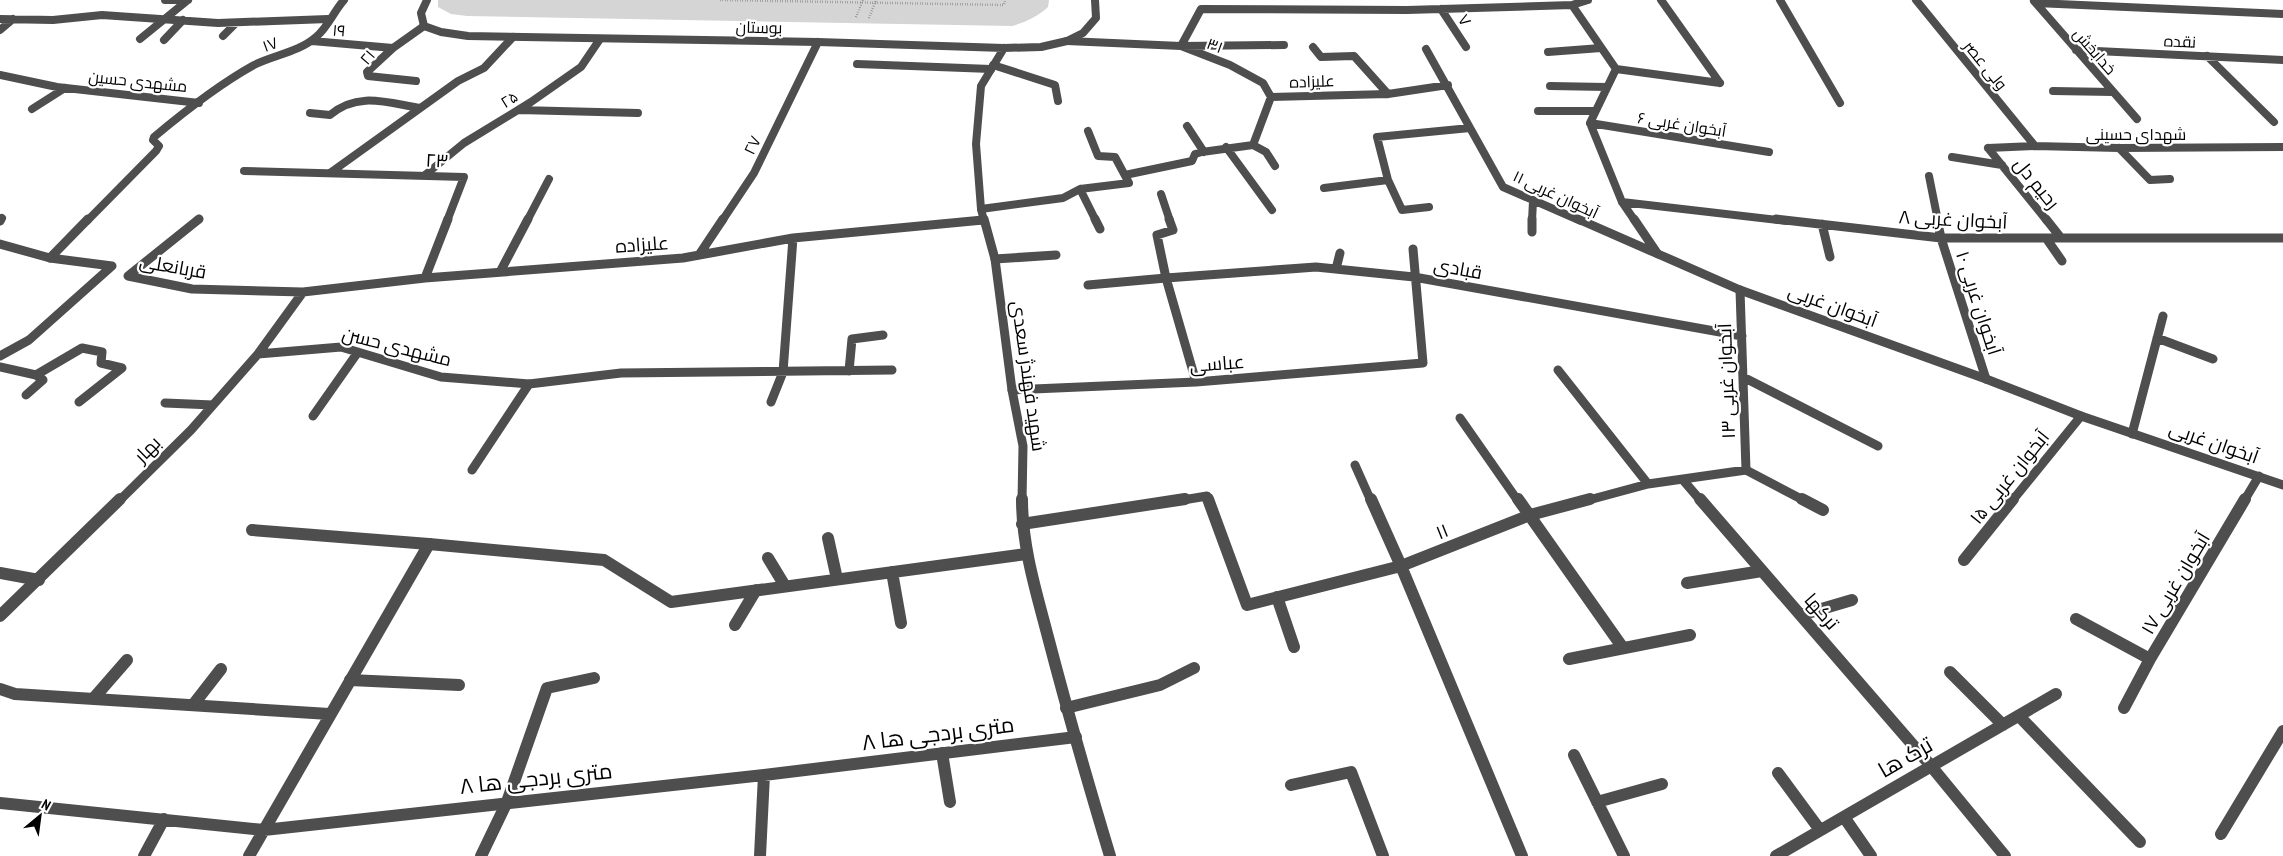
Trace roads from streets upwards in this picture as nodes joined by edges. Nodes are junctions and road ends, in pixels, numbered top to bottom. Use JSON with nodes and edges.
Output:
{"nodes":[{"id":1,"x":165,"y":0,"type":"edge"},
{"id":2,"x":188,"y":0,"type":"edge"},
{"id":3,"x":426,"y":0,"type":"edge"},
{"id":4,"x":1095,"y":0,"type":"edge"},
{"id":5,"x":1317,"y":0,"type":"edge"},
{"id":6,"x":1405,"y":0,"type":"edge"},
{"id":7,"x":1477,"y":0,"type":"edge"},
{"id":8,"x":1588,"y":0,"type":"edge"},
{"id":9,"x":1661,"y":0,"type":"edge"},
{"id":10,"x":1780,"y":0,"type":"edge"},
{"id":11,"x":1916,"y":0,"type":"edge"},
{"id":12,"x":2133,"y":0,"type":"edge"},
{"id":13,"x":343,"y":1,"type":"edge"},
{"id":14,"x":2035,"y":2,"type":"edge"},
{"id":15,"x":1544,"y":3,"type":"edge"},
{"id":16,"x":1572,"y":5,"type":"junction"},
{"id":17,"x":1481,"y":8,"type":"junction"},
{"id":18,"x":2142,"y":8,"type":"junction"},
{"id":19,"x":1442,"y":9,"type":"junction"},
{"id":20,"x":1316,"y":10,"type":"junction"},
{"id":21,"x":1407,"y":10,"type":"junction"},
{"id":22,"x":2283,"y":14,"type":"edge"},
{"id":23,"x":0,"y":19,"type":"edge"},
{"id":24,"x":13,"y":19,"type":"junction"},
{"id":25,"x":165,"y":19,"type":"junction"},
{"id":26,"x":328,"y":19,"type":"junction"},
{"id":27,"x":184,"y":20,"type":"junction"},
{"id":28,"x":236,"y":23,"type":"junction"},
{"id":29,"x":424,"y":26,"type":"junction"},
{"id":30,"x":0,"y":30,"type":"edge"},
{"id":31,"x":223,"y":36,"type":"dead end"},
{"id":32,"x":512,"y":37,"type":"junction"},
{"id":33,"x":140,"y":39,"type":"dead end"},
{"id":34,"x":600,"y":39,"type":"junction"},
{"id":35,"x":164,"y":40,"type":"dead end"},
{"id":36,"x":312,"y":41,"type":"junction"},
{"id":37,"x":1067,"y":41,"type":"junction"},
{"id":38,"x":818,"y":42,"type":"junction"},
{"id":39,"x":1284,"y":45,"type":"dead end"},
{"id":40,"x":1181,"y":46,"type":"junction"},
{"id":41,"x":1313,"y":47,"type":"dead end"},
{"id":42,"x":1466,"y":47,"type":"dead end"},
{"id":43,"x":393,"y":48,"type":"junction"},
{"id":44,"x":1004,"y":48,"type":"junction"},
{"id":45,"x":1601,"y":48,"type":"junction"},
{"id":46,"x":1426,"y":49,"type":"dead end"},
{"id":47,"x":2076,"y":50,"type":"junction"},
{"id":48,"x":1548,"y":52,"type":"dead end"},
{"id":49,"x":2207,"y":56,"type":"junction"},
{"id":50,"x":2283,"y":60,"type":"edge"},
{"id":51,"x":857,"y":64,"type":"dead end"},
{"id":52,"x":992,"y":67,"type":"junction"},
{"id":53,"x":1616,"y":69,"type":"junction"},
{"id":54,"x":0,"y":74,"type":"edge"},
{"id":55,"x":416,"y":81,"type":"dead end"},
{"id":56,"x":1448,"y":85,"type":"junction"},
{"id":57,"x":1550,"y":86,"type":"dead end"},
{"id":58,"x":1607,"y":87,"type":"junction"},
{"id":59,"x":65,"y":88,"type":"junction"},
{"id":60,"x":2053,"y":91,"type":"dead end"},
{"id":61,"x":2113,"y":92,"type":"junction"},
{"id":62,"x":1388,"y":94,"type":"junction"},
{"id":63,"x":1271,"y":98,"type":"junction"},
{"id":64,"x":1058,"y":101,"type":"dead end"},
{"id":65,"x":199,"y":103,"type":"junction"},
{"id":66,"x":1840,"y":103,"type":"dead end"},
{"id":67,"x":420,"y":108,"type":"junction"},
{"id":68,"x":32,"y":109,"type":"dead end"},
{"id":69,"x":518,"y":110,"type":"junction"},
{"id":70,"x":1538,"y":111,"type":"dead end"},
{"id":71,"x":1595,"y":111,"type":"junction"},
{"id":72,"x":310,"y":113,"type":"dead end"},
{"id":73,"x":638,"y":113,"type":"dead end"},
{"id":74,"x":2137,"y":119,"type":"dead end"},
{"id":75,"x":2274,"y":122,"type":"dead end"},
{"id":76,"x":1590,"y":123,"type":"junction"},
{"id":77,"x":1187,"y":126,"type":"dead end"},
{"id":78,"x":1470,"y":128,"type":"junction"},
{"id":79,"x":1088,"y":131,"type":"dead end"},
{"id":80,"x":1253,"y":145,"type":"junction"},
{"id":81,"x":2035,"y":146,"type":"junction"},
{"id":82,"x":1226,"y":147,"type":"junction"},
{"id":83,"x":2283,"y":147,"type":"edge"},
{"id":84,"x":1988,"y":148,"type":"joint"},
{"id":85,"x":2118,"y":148,"type":"junction"},
{"id":86,"x":1204,"y":152,"type":"junction"},
{"id":87,"x":1769,"y":152,"type":"dead end"},
{"id":88,"x":1952,"y":157,"type":"dead end"},
{"id":89,"x":1276,"y":166,"type":"dead end"},
{"id":90,"x":2002,"y":166,"type":"junction"},
{"id":91,"x":244,"y":171,"type":"dead end"},
{"id":92,"x":330,"y":173,"type":"junction"},
{"id":93,"x":425,"y":175,"type":"junction"},
{"id":94,"x":1929,"y":176,"type":"dead end"},
{"id":95,"x":549,"y":179,"type":"dead end"},
{"id":96,"x":1127,"y":179,"type":"junction"},
{"id":97,"x":2170,"y":179,"type":"dead end"},
{"id":98,"x":1388,"y":180,"type":"junction"},
{"id":99,"x":1324,"y":188,"type":"dead end"},
{"id":100,"x":1080,"y":189,"type":"junction"},
{"id":101,"x":1161,"y":194,"type":"dead end"},
{"id":102,"x":1533,"y":201,"type":"junction"},
{"id":103,"x":1622,"y":202,"type":"junction"},
{"id":104,"x":1429,"y":207,"type":"dead end"},
{"id":105,"x":1272,"y":210,"type":"dead end"},
{"id":106,"x":982,"y":214,"type":"junction"},
{"id":107,"x":199,"y":219,"type":"dead end"},
{"id":108,"x":1822,"y":224,"type":"junction"},
{"id":109,"x":1100,"y":229,"type":"dead end"},
{"id":110,"x":1532,"y":232,"type":"dead end"},
{"id":111,"x":793,"y":238,"type":"junction"},
{"id":112,"x":1941,"y":238,"type":"junction"},
{"id":113,"x":2046,"y":238,"type":"junction"},
{"id":114,"x":2060,"y":238,"type":"junction"},
{"id":115,"x":2283,"y":238,"type":"edge"},
{"id":116,"x":0,"y":244,"type":"edge"},
{"id":117,"x":1413,"y":249,"type":"dead end"},
{"id":118,"x":1340,"y":253,"type":"dead end"},
{"id":119,"x":1056,"y":254,"type":"dead end"},
{"id":120,"x":1658,"y":254,"type":"junction"},
{"id":121,"x":699,"y":255,"type":"junction"},
{"id":122,"x":1830,"y":257,"type":"dead end"},
{"id":123,"x":50,"y":258,"type":"junction"},
{"id":124,"x":995,"y":259,"type":"junction"},
{"id":125,"x":2062,"y":261,"type":"dead end"},
{"id":126,"x":1336,"y":269,"type":"junction"},
{"id":127,"x":500,"y":272,"type":"junction"},
{"id":128,"x":1414,"y":277,"type":"junction"},
{"id":129,"x":425,"y":278,"type":"junction"},
{"id":130,"x":1166,"y":278,"type":"junction"},
{"id":131,"x":1088,"y":285,"type":"dead end"},
{"id":132,"x":1740,"y":290,"type":"junction"},
{"id":133,"x":303,"y":292,"type":"junction"},
{"id":134,"x":2163,"y":316,"type":"dead end"},
{"id":135,"x":883,"y":335,"type":"dead end"},
{"id":136,"x":1742,"y":336,"type":"junction"},
{"id":137,"x":2157,"y":338,"type":"junction"},
{"id":138,"x":358,"y":352,"type":"junction"},
{"id":139,"x":258,"y":354,"type":"junction"},
{"id":140,"x":0,"y":356,"type":"edge"},
{"id":141,"x":2213,"y":359,"type":"dead end"},
{"id":142,"x":0,"y":367,"type":"edge"},
{"id":143,"x":892,"y":370,"type":"dead end"},
{"id":144,"x":1558,"y":370,"type":"dead end"},
{"id":145,"x":849,"y":371,"type":"junction"},
{"id":146,"x":783,"y":372,"type":"junction"},
{"id":147,"x":36,"y":375,"type":"junction"},
{"id":148,"x":1743,"y":377,"type":"junction"},
{"id":149,"x":1986,"y":378,"type":"junction"},
{"id":150,"x":1196,"y":382,"type":"junction"},
{"id":151,"x":529,"y":384,"type":"junction"},
{"id":152,"x":1012,"y":390,"type":"junction"},
{"id":153,"x":26,"y":394,"type":"dead end"},
{"id":154,"x":79,"y":402,"type":"dead end"},
{"id":155,"x":771,"y":402,"type":"dead end"},
{"id":156,"x":165,"y":403,"type":"dead end"},
{"id":157,"x":213,"y":405,"type":"junction"},
{"id":158,"x":313,"y":416,"type":"dead end"},
{"id":159,"x":2080,"y":416,"type":"junction"},
{"id":160,"x":1460,"y":418,"type":"dead end"},
{"id":161,"x":2132,"y":434,"type":"junction"},
{"id":162,"x":1878,"y":446,"type":"dead end"},
{"id":163,"x":1355,"y":465,"type":"dead end"},
{"id":164,"x":472,"y":470,"type":"dead end"},
{"id":165,"x":1746,"y":470,"type":"junction"},
{"id":166,"x":2259,"y":476,"type":"junction"},
{"id":167,"x":1683,"y":480,"type":"junction"},
{"id":168,"x":1648,"y":484,"type":"junction"},
{"id":169,"x":2283,"y":485,"type":"edge"},
{"id":170,"x":1823,"y":510,"type":"dead end"},
{"id":171,"x":1530,"y":515,"type":"junction"},
{"id":172,"x":1022,"y":524,"type":"junction"},
{"id":173,"x":252,"y":530,"type":"dead end"},
{"id":174,"x":828,"y":538,"type":"dead end"},
{"id":175,"x":429,"y":544,"type":"junction"},
{"id":176,"x":1026,"y":554,"type":"junction"},
{"id":177,"x":768,"y":558,"type":"dead end"},
{"id":178,"x":1964,"y":560,"type":"dead end"},
{"id":179,"x":1401,"y":566,"type":"junction"},
{"id":180,"x":1762,"y":571,"type":"junction"},
{"id":181,"x":892,"y":572,"type":"junction"},
{"id":182,"x":0,"y":573,"type":"edge"},
{"id":183,"x":837,"y":579,"type":"junction"},
{"id":184,"x":39,"y":580,"type":"junction"},
{"id":185,"x":1688,"y":583,"type":"dead end"},
{"id":186,"x":785,"y":586,"type":"junction"},
{"id":187,"x":756,"y":590,"type":"junction"},
{"id":188,"x":1277,"y":597,"type":"junction"},
{"id":189,"x":1852,"y":600,"type":"dead end"},
{"id":190,"x":1801,"y":615,"type":"junction"},
{"id":191,"x":0,"y":616,"type":"edge"},
{"id":192,"x":2076,"y":619,"type":"dead end"},
{"id":193,"x":901,"y":623,"type":"dead end"},
{"id":194,"x":735,"y":624,"type":"dead end"},
{"id":195,"x":1690,"y":636,"type":"dead end"},
{"id":196,"x":1294,"y":647,"type":"dead end"},
{"id":197,"x":1623,"y":648,"type":"junction"},
{"id":198,"x":2150,"y":658,"type":"junction"},
{"id":199,"x":127,"y":660,"type":"dead end"},
{"id":200,"x":1569,"y":660,"type":"dead end"},
{"id":201,"x":1194,"y":668,"type":"dead end"},
{"id":202,"x":221,"y":669,"type":"dead end"},
{"id":203,"x":1950,"y":672,"type":"dead end"},
{"id":204,"x":594,"y":678,"type":"dead end"},
{"id":205,"x":350,"y":680,"type":"junction"},
{"id":206,"x":459,"y":684,"type":"dead end"},
{"id":207,"x":0,"y":689,"type":"edge"},
{"id":208,"x":2056,"y":694,"type":"dead end"},
{"id":209,"x":93,"y":699,"type":"junction"},
{"id":210,"x":193,"y":705,"type":"junction"},
{"id":211,"x":1066,"y":708,"type":"junction"},
{"id":212,"x":2124,"y":708,"type":"dead end"},
{"id":213,"x":329,"y":714,"type":"junction"},
{"id":214,"x":2019,"y":716,"type":"junction"},
{"id":215,"x":2003,"y":725,"type":"junction"},
{"id":216,"x":2283,"y":731,"type":"edge"},
{"id":217,"x":1076,"y":737,"type":"junction"},
{"id":218,"x":942,"y":753,"type":"junction"},
{"id":219,"x":1574,"y":755,"type":"dead end"},
{"id":220,"x":1931,"y":766,"type":"junction"},
{"id":221,"x":1778,"y":773,"type":"dead end"},
{"id":222,"x":764,"y":775,"type":"junction"},
{"id":223,"x":1662,"y":784,"type":"dead end"},
{"id":224,"x":1291,"y":785,"type":"dead end"},
{"id":225,"x":506,"y":802,"type":"junction"},
{"id":226,"x":950,"y":802,"type":"dead end"},
{"id":227,"x":1597,"y":802,"type":"junction"},
{"id":228,"x":0,"y":803,"type":"edge"},
{"id":229,"x":1844,"y":817,"type":"junction"},
{"id":230,"x":164,"y":820,"type":"junction"},
{"id":231,"x":264,"y":830,"type":"junction"},
{"id":232,"x":1820,"y":830,"type":"junction"},
{"id":233,"x":2221,"y":834,"type":"dead end"},
{"id":234,"x":2140,"y":842,"type":"dead end"},
{"id":235,"x":144,"y":856,"type":"edge"},
{"id":236,"x":249,"y":856,"type":"edge"},
{"id":237,"x":481,"y":856,"type":"edge"},
{"id":238,"x":760,"y":856,"type":"edge"},
{"id":239,"x":1110,"y":856,"type":"edge"},
{"id":240,"x":1383,"y":856,"type":"edge"},
{"id":241,"x":1522,"y":856,"type":"edge"},
{"id":242,"x":1624,"y":856,"type":"edge"},
{"id":243,"x":1776,"y":856,"type":"edge"},
{"id":244,"x":1871,"y":856,"type":"edge"},
{"id":245,"x":2005,"y":856,"type":"edge"}],
"edges":[{"from":1,"to":2,"type":"street"},
{"from":2,"to":25,"type":"street"},
{"from":3,"to":29,"type":"street"},
{"from":4,"to":37,"type":"street","name":"بوستان"},
{"from":5,"to":20,"type":"street"},
{"from":6,"to":21,"type":"street"},
{"from":7,"to":17,"type":"street"},
{"from":8,"to":16,"type":"street"},
{"from":9,"to":53,"type":"street"},
{"from":10,"to":66,"type":"street"},
{"from":11,"to":81,"type":"street","name":"ولی عصر"},
{"from":12,"to":18,"type":"street"},
{"from":13,"to":26,"type":"street","name":"۱۷"},
{"from":14,"to":18,"type":"street"},
{"from":14,"to":47,"type":"street","name":"خدابخش"},
{"from":15,"to":16,"type":"street"},
{"from":15,"to":17,"type":"street"},
{"from":16,"to":45,"type":"street"},
{"from":17,"to":19,"type":"street"},
{"from":18,"to":22,"type":"street"},
{"from":19,"to":21,"type":"street"},
{"from":19,"to":42,"type":"street","name":"۷"},
{"from":20,"to":21,"type":"street"},
{"from":20,"to":40,"type":"street","name":"۳۱"},
{"from":23,"to":24,"type":"street"},
{"from":24,"to":25,"type":"street"},
{"from":24,"to":30,"type":"street"},
{"from":25,"to":27,"type":"street"},
{"from":25,"to":33,"type":"street"},
{"from":26,"to":28,"type":"street"},
{"from":26,"to":36,"type":"street","name":"۱۷"},
{"from":27,"to":28,"type":"street"},
{"from":27,"to":35,"type":"street"},
{"from":28,"to":31,"type":"street"},
{"from":29,"to":32,"type":"street","name":"بوستان"},
{"from":29,"to":43,"type":"street","name":"۲۱"},
{"from":32,"to":34,"type":"street","name":"بوستان"},
{"from":32,"to":67,"type":"street"},
{"from":34,"to":38,"type":"street","name":"بوستان"},
{"from":34,"to":69,"type":"street","name":"۲۵"},
{"from":36,"to":43,"type":"street","name":"۱۹"},
{"from":36,"to":65,"type":"street","name":"۱۷"},
{"from":37,"to":40,"type":"street"},
{"from":37,"to":44,"type":"street","name":"بوستان"},
{"from":38,"to":44,"type":"street","name":"بوستان"},
{"from":38,"to":121,"type":"street","name":"۲۷"},
{"from":39,"to":40,"type":"street"},
{"from":40,"to":63,"type":"street","name":"۳۱"},
{"from":41,"to":62,"type":"street"},
{"from":43,"to":55,"type":"street","name":"۲۱"},
{"from":44,"to":52,"type":"street","name":"شهید فهندژ سعدی"},
{"from":45,"to":48,"type":"street"},
{"from":45,"to":53,"type":"street"},
{"from":46,"to":56,"type":"street","name":"آبخوان غربی ۱۱"},
{"from":47,"to":49,"type":"street","name":"نقده"},
{"from":47,"to":61,"type":"street","name":"خدابخش"},
{"from":49,"to":50,"type":"street","name":"نقده"},
{"from":49,"to":75,"type":"street"},
{"from":51,"to":52,"type":"street"},
{"from":52,"to":64,"type":"street"},
{"from":52,"to":106,"type":"street","name":"شهید فهندژ سعدی"},
{"from":53,"to":58,"type":"street"},
{"from":54,"to":59,"type":"street","name":"مشهدی حسین"},
{"from":56,"to":62,"type":"street","name":"علیزاده"},
{"from":56,"to":78,"type":"street","name":"آبخوان غربی ۱۱"},
{"from":57,"to":58,"type":"street"},
{"from":58,"to":71,"type":"street"},
{"from":59,"to":65,"type":"street","name":"مشهدی حسین"},
{"from":59,"to":68,"type":"street"},
{"from":60,"to":61,"type":"street"},
{"from":61,"to":74,"type":"street","name":"خدابخش"},
{"from":62,"to":63,"type":"street","name":"علیزاده"},
{"from":63,"to":80,"type":"street","name":"علیزاده"},
{"from":65,"to":123,"type":"street","name":"مشهدی حسین"},
{"from":67,"to":72,"type":"street"},
{"from":67,"to":92,"type":"street"},
{"from":69,"to":73,"type":"street"},
{"from":69,"to":93,"type":"street","name":"۲۵"},
{"from":70,"to":71,"type":"street"},
{"from":71,"to":76,"type":"street"},
{"from":76,"to":87,"type":"street","name":"آبخوان غربی ۶"},
{"from":76,"to":103,"type":"street"},
{"from":77,"to":86,"type":"street"},
{"from":78,"to":98,"type":"street"},
{"from":78,"to":102,"type":"street","name":"آبخوان غربی ۱۱"},
{"from":79,"to":96,"type":"street"},
{"from":80,"to":82,"type":"street","name":"علیزاده"},
{"from":80,"to":89,"type":"street"},
{"from":81,"to":84,"type":"street","name":"شهدای حسینی"},
{"from":81,"to":85,"type":"street","name":"شهدای حسینی"},
{"from":82,"to":86,"type":"street","name":"علیزاده"},
{"from":82,"to":105,"type":"street"},
{"from":83,"to":85,"type":"street","name":"شهدای حسینی"},
{"from":84,"to":90,"type":"street","name":"رحیم دل"},
{"from":85,"to":97,"type":"street"},
{"from":86,"to":96,"type":"street","name":"علیزاده"},
{"from":88,"to":90,"type":"street"},
{"from":90,"to":114,"type":"street","name":"رحیم دل"},
{"from":91,"to":92,"type":"street","name":"۲۳"},
{"from":92,"to":93,"type":"street","name":"۲۳"},
{"from":93,"to":129,"type":"street","name":"۲۳"},
{"from":94,"to":112,"type":"street","name":"آبخوان غربی ۱۰"},
{"from":95,"to":127,"type":"street"},
{"from":96,"to":100,"type":"street","name":"علیزاده"},
{"from":98,"to":99,"type":"street"},
{"from":98,"to":104,"type":"street"},
{"from":100,"to":106,"type":"street","name":"علیزاده"},
{"from":100,"to":109,"type":"street"},
{"from":101,"to":130,"type":"street"},
{"from":102,"to":110,"type":"street"},
{"from":102,"to":120,"type":"street","name":"آبخوان غربی ۱۱"},
{"from":103,"to":108,"type":"street","name":"آبخوان غربی ۸"},
{"from":103,"to":120,"type":"street"},
{"from":106,"to":111,"type":"street","name":"علیزاده"},
{"from":106,"to":124,"type":"street","name":"شهید فهندژ سعدی"},
{"from":107,"to":133,"type":"street","name":"قربانعلی"},
{"from":108,"to":112,"type":"street","name":"آبخوان غربی ۸"},
{"from":108,"to":122,"type":"street"},
{"from":111,"to":121,"type":"street","name":"علیزاده"},
{"from":111,"to":146,"type":"street"},
{"from":112,"to":113,"type":"street","name":"آبخوان غربی ۸"},
{"from":112,"to":149,"type":"street","name":"آبخوان غربی ۱۰"},
{"from":113,"to":114,"type":"street","name":"آبخوان غربی ۸"},
{"from":113,"to":125,"type":"street"},
{"from":114,"to":115,"type":"street","name":"آبخوان غربی ۸"},
{"from":116,"to":123,"type":"street"},
{"from":117,"to":128,"type":"street"},
{"from":118,"to":126,"type":"street"},
{"from":119,"to":124,"type":"street"},
{"from":120,"to":132,"type":"street","name":"آبخوان غربی"},
{"from":121,"to":127,"type":"street","name":"علیزاده"},
{"from":123,"to":140,"type":"street"},
{"from":124,"to":152,"type":"street","name":"شهید فهندژ سعدی"},
{"from":126,"to":128,"type":"street","name":"قبادی"},
{"from":126,"to":130,"type":"street","name":"قبادی"},
{"from":127,"to":129,"type":"street","name":"علیزاده"},
{"from":128,"to":136,"type":"street","name":"قبادی"},
{"from":128,"to":150,"type":"street","name":"عباسی"},
{"from":129,"to":133,"type":"street","name":"علیزاده"},
{"from":130,"to":131,"type":"street","name":"قبادی"},
{"from":130,"to":150,"type":"street"},
{"from":132,"to":136,"type":"street","name":"آبخوان غربی ۱۳"},
{"from":132,"to":149,"type":"street","name":"آبخوان غربی"},
{"from":133,"to":139,"type":"street","name":"بهار"},
{"from":134,"to":137,"type":"street"},
{"from":135,"to":145,"type":"street"},
{"from":136,"to":148,"type":"street","name":"آبخوان غربی ۱۳"},
{"from":137,"to":141,"type":"street"},
{"from":137,"to":161,"type":"street"},
{"from":138,"to":139,"type":"street","name":"مشهدی حسن"},
{"from":138,"to":151,"type":"street","name":"مشهدی حسن"},
{"from":138,"to":158,"type":"street"},
{"from":139,"to":157,"type":"street","name":"بهار"},
{"from":142,"to":147,"type":"street"},
{"from":143,"to":145,"type":"street","name":"مشهدی حسن"},
{"from":144,"to":168,"type":"street"},
{"from":145,"to":146,"type":"street","name":"مشهدی حسن"},
{"from":146,"to":151,"type":"street","name":"مشهدی حسن"},
{"from":146,"to":155,"type":"street"},
{"from":147,"to":153,"type":"street"},
{"from":147,"to":154,"type":"street"},
{"from":148,"to":162,"type":"street"},
{"from":148,"to":165,"type":"street","name":"آبخوان غربی ۱۳"},
{"from":149,"to":159,"type":"street","name":"آبخوان غربی"},
{"from":150,"to":152,"type":"street","name":"عباسی"},
{"from":151,"to":164,"type":"street"},
{"from":152,"to":172,"type":"street","name":"شهید فهندژ سعدی"},
{"from":156,"to":157,"type":"street"},
{"from":157,"to":184,"type":"street","name":"بهار"},
{"from":159,"to":161,"type":"street","name":"آبخوان غربی"},
{"from":159,"to":178,"type":"street","name":"آبخوان غربی ۱۵"},
{"from":160,"to":171,"type":"street"},
{"from":161,"to":166,"type":"street","name":"آبخوان غربی"},
{"from":163,"to":179,"type":"street"},
{"from":165,"to":167,"type":"street","name":"۱۱"},
{"from":165,"to":170,"type":"street"},
{"from":166,"to":169,"type":"street","name":"آبخوان غربی"},
{"from":166,"to":198,"type":"street","name":"آبخوان غربی ۱۷"},
{"from":167,"to":168,"type":"street","name":"۱۱"},
{"from":167,"to":180,"type":"street","name":"ترکها"},
{"from":168,"to":171,"type":"street","name":"۱۱"},
{"from":171,"to":179,"type":"street","name":"۱۱"},
{"from":171,"to":197,"type":"street"},
{"from":172,"to":176,"type":"street","name":"شهید فهندژ سعدی"},
{"from":172,"to":188,"type":"street","name":"۱۱"},
{"from":173,"to":175,"type":"street"},
{"from":174,"to":183,"type":"street"},
{"from":175,"to":187,"type":"street"},
{"from":175,"to":205,"type":"street"},
{"from":176,"to":181,"type":"street"},
{"from":176,"to":211,"type":"street","name":"شهید فهندژ سعدی"},
{"from":177,"to":186,"type":"street"},
{"from":179,"to":188,"type":"street","name":"۱۱"},
{"from":179,"to":241,"type":"street"},
{"from":180,"to":185,"type":"street"},
{"from":180,"to":190,"type":"street","name":"ترکها"},
{"from":181,"to":183,"type":"street"},
{"from":181,"to":193,"type":"street"},
{"from":182,"to":184,"type":"street"},
{"from":183,"to":186,"type":"street"},
{"from":184,"to":191,"type":"street","name":"بهار"},
{"from":186,"to":187,"type":"street"},
{"from":187,"to":194,"type":"street"},
{"from":188,"to":196,"type":"street"},
{"from":189,"to":190,"type":"street"},
{"from":190,"to":220,"type":"street","name":"ترکها"},
{"from":192,"to":198,"type":"street"},
{"from":195,"to":197,"type":"street"},
{"from":197,"to":200,"type":"street"},
{"from":198,"to":212,"type":"street","name":"آبخوان غربی ۱۷"},
{"from":199,"to":209,"type":"street"},
{"from":201,"to":211,"type":"street"},
{"from":202,"to":210,"type":"street"},
{"from":203,"to":215,"type":"street"},
{"from":204,"to":225,"type":"street"},
{"from":205,"to":206,"type":"street"},
{"from":205,"to":213,"type":"street"},
{"from":207,"to":209,"type":"street"},
{"from":208,"to":214,"type":"street","name":"ترک ها"},
{"from":209,"to":210,"type":"street"},
{"from":210,"to":213,"type":"street"},
{"from":211,"to":217,"type":"street","name":"شهید فهندژ سعدی"},
{"from":213,"to":231,"type":"street"},
{"from":214,"to":215,"type":"street","name":"ترک ها"},
{"from":214,"to":234,"type":"street"},
{"from":215,"to":220,"type":"street","name":"ترک ها"},
{"from":216,"to":233,"type":"street"},
{"from":217,"to":218,"type":"street","name":"۸ متری بردجی ها"},
{"from":217,"to":239,"type":"street","name":"شهید فهندژ سعدی"},
{"from":218,"to":222,"type":"street","name":"۸ متری بردجی ها"},
{"from":218,"to":226,"type":"street"},
{"from":219,"to":227,"type":"street"},
{"from":220,"to":229,"type":"street","name":"ترک ها"},
{"from":220,"to":245,"type":"street","name":"ترکها"},
{"from":221,"to":232,"type":"street"},
{"from":222,"to":225,"type":"street","name":"۸ متری بردجی ها"},
{"from":222,"to":238,"type":"street"},
{"from":223,"to":227,"type":"street"},
{"from":224,"to":240,"type":"street"},
{"from":225,"to":231,"type":"street","name":"۸ متری بردجی ها"},
{"from":225,"to":237,"type":"street"},
{"from":227,"to":242,"type":"street"},
{"from":228,"to":230,"type":"street","name":"۸ متری بردجی ها"},
{"from":229,"to":232,"type":"street","name":"ترک ها"},
{"from":229,"to":244,"type":"street"},
{"from":230,"to":231,"type":"street","name":"۸ متری بردجی ها"},
{"from":230,"to":235,"type":"street"},
{"from":231,"to":236,"type":"street"},
{"from":232,"to":243,"type":"street","name":"ترک ها"}]}
